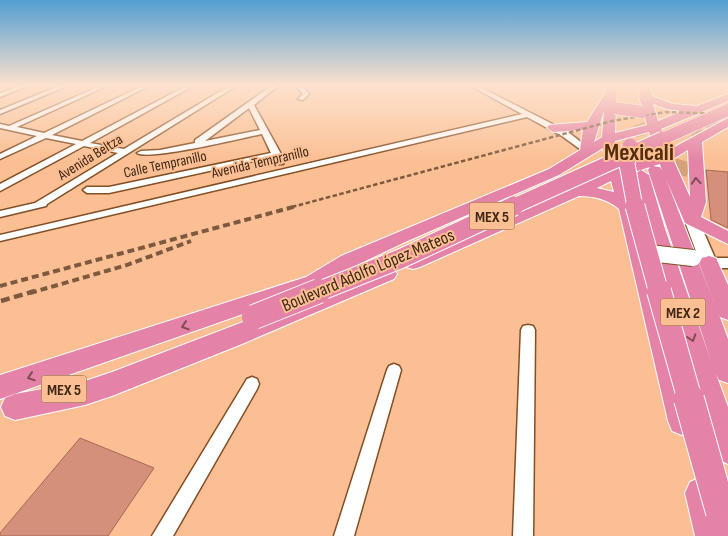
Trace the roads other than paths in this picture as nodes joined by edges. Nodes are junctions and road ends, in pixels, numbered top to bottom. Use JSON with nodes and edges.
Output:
{"nodes":[{"id":1,"x":48,"y":111,"type":"edge"},
{"id":2,"x":95,"y":111,"type":"edge"},
{"id":3,"x":143,"y":111,"type":"edge"},
{"id":4,"x":192,"y":111,"type":"edge"},
{"id":5,"x":240,"y":111,"type":"edge"},
{"id":6,"x":254,"y":111,"type":"edge"},
{"id":7,"x":519,"y":111,"type":"edge"},
{"id":8,"x":602,"y":111,"type":"edge"},
{"id":9,"x":611,"y":111,"type":"edge"},
{"id":10,"x":625,"y":111,"type":"edge"},
{"id":11,"x":638,"y":111,"type":"edge"},
{"id":12,"x":648,"y":111,"type":"edge"},
{"id":13,"x":695,"y":111,"type":"edge"},
{"id":14,"x":702,"y":111,"type":"edge"},
{"id":15,"x":726,"y":111,"type":"edge"},
{"id":16,"x":526,"y":115,"type":"junction"},
{"id":17,"x":728,"y":122,"type":"edge"},
{"id":18,"x":593,"y":124,"type":"junction"},
{"id":19,"x":0,"y":126,"type":"edge"},
{"id":20,"x":654,"y":127,"type":"junction"},
{"id":21,"x":10,"y":128,"type":"junction"},
{"id":22,"x":553,"y":128,"type":"junction"},
{"id":23,"x":264,"y":131,"type":"junction"},
{"id":24,"x":0,"y":132,"type":"edge"},
{"id":25,"x":46,"y":135,"type":"junction"},
{"id":26,"x":628,"y":137,"type":"junction"},
{"id":27,"x":608,"y":139,"type":"junction"},
{"id":28,"x":660,"y":142,"type":"junction"},
{"id":29,"x":695,"y":142,"type":"junction"},
{"id":30,"x":83,"y":143,"type":"junction"},
{"id":31,"x":194,"y":145,"type":"junction"},
{"id":32,"x":587,"y":150,"type":"junction"},
{"id":33,"x":124,"y":152,"type":"junction"},
{"id":34,"x":141,"y":153,"type":"dead end"},
{"id":35,"x":0,"y":157,"type":"edge"},
{"id":36,"x":653,"y":166,"type":"junction"},
{"id":37,"x":618,"y":173,"type":"junction"},
{"id":38,"x":0,"y":188,"type":"edge"},
{"id":39,"x":87,"y":190,"type":"dead end"},
{"id":40,"x":575,"y":191,"type":"junction"},
{"id":41,"x":55,"y":202,"type":"dead end"},
{"id":42,"x":38,"y":206,"type":"junction"},
{"id":43,"x":627,"y":207,"type":"junction"},
{"id":44,"x":0,"y":214,"type":"edge"},
{"id":45,"x":691,"y":219,"type":"junction"},
{"id":46,"x":0,"y":238,"type":"edge"},
{"id":47,"x":728,"y":238,"type":"edge"},
{"id":48,"x":644,"y":252,"type":"junction"},
{"id":49,"x":728,"y":253,"type":"edge"},
{"id":50,"x":709,"y":259,"type":"edge"},
{"id":51,"x":314,"y":281,"type":"junction"},
{"id":52,"x":728,"y":310,"type":"edge"},
{"id":53,"x":528,"y":330,"type":"dead end"},
{"id":54,"x":394,"y":370,"type":"dead end"},
{"id":55,"x":728,"y":372,"type":"edge"},
{"id":56,"x":252,"y":384,"type":"dead end"},
{"id":57,"x":5,"y":403,"type":"edge"},
{"id":58,"x":728,"y":449,"type":"edge"},
{"id":59,"x":721,"y":528,"type":"edge"},
{"id":60,"x":162,"y":536,"type":"edge"},
{"id":61,"x":344,"y":536,"type":"edge"},
{"id":62,"x":523,"y":536,"type":"edge"}],
"edges":[{"from":1,"to":21,"type":"street"},
{"from":2,"to":25,"type":"street"},
{"from":3,"to":30,"type":"street"},
{"from":4,"to":33,"type":"street","name":"Avenida Beltza"},
{"from":5,"to":31,"type":"street"},
{"from":6,"to":23,"type":"street"},
{"from":7,"to":16,"type":"street"},
{"from":8,"to":18,"type":"highway"},
{"from":9,"to":27,"type":"highway"},
{"from":10,"to":26,"type":"highway"},
{"from":11,"to":26,"type":"highway"},
{"from":12,"to":20,"type":"highway"},
{"from":13,"to":20,"type":"highway"},
{"from":14,"to":26,"type":"highway","name":"Boulevard Adolfo López Mateos","number":"MEX 5"},
{"from":15,"to":57,"type":"highway","name":"Boulevard Adolfo López Mateos","number":"MEX 5","bridge":true},
{"from":16,"to":22,"type":"street"},
{"from":16,"to":46,"type":"street","name":"Avenida Tempranillo"},
{"from":17,"to":29,"type":"highway"},
{"from":18,"to":22,"type":"highway"},
{"from":18,"to":32,"type":"highway"},
{"from":19,"to":21,"type":"street"},
{"from":20,"to":26,"type":"highway"},
{"from":20,"to":28,"type":"highway"},
{"from":21,"to":24,"type":"street"},
{"from":21,"to":25,"type":"street"},
{"from":22,"to":32,"type":"street"},
{"from":23,"to":31,"type":"street"},
{"from":23,"to":39,"type":"street","name":"Calle Tempranillo"},
{"from":25,"to":30,"type":"street"},
{"from":25,"to":35,"type":"street"},
{"from":26,"to":27,"type":"highway"},
{"from":26,"to":27,"type":"highway"},
{"from":26,"to":28,"type":"highway"},
{"from":26,"to":36,"type":"highway"},
{"from":26,"to":37,"type":"highway"},
{"from":26,"to":51,"type":"highway","name":"Boulevard Adolfo López Mateos","number":"MEX 5"},
{"from":26,"to":59,"type":"highway","bridge":true},
{"from":27,"to":32,"type":"highway"},
{"from":28,"to":36,"type":"highway"},
{"from":29,"to":36,"type":"highway"},
{"from":45,"to":29,"type":"highway","one_way":true},
{"from":30,"to":33,"type":"street"},
{"from":30,"to":38,"type":"street"},
{"from":31,"to":34,"type":"street"},
{"from":32,"to":51,"type":"highway"},
{"from":33,"to":42,"type":"street","name":"Avenida Beltza"},
{"from":36,"to":37,"type":"highway"},
{"from":36,"to":45,"type":"highway"},
{"from":36,"to":55,"type":"highway","number":"MEX 2"},
{"from":36,"to":58,"type":"highway","number":"MEX 2","one_way":true},
{"from":37,"to":40,"type":"highway"},
{"from":37,"to":43,"type":"highway"},
{"from":40,"to":43,"type":"highway"},
{"from":40,"to":57,"type":"highway"},
{"from":41,"to":42,"type":"street"},
{"from":42,"to":44,"type":"street"},
{"from":43,"to":48,"type":"highway"},
{"from":45,"to":47,"type":"highway"},
{"from":45,"to":50,"type":"main road"},
{"from":48,"to":50,"type":"main road","bridge":true},
{"from":48,"to":59,"type":"highway"},
{"from":49,"to":50,"type":"main road"},
{"from":50,"to":52,"type":"highway"},
{"from":51,"to":57,"type":"highway","name":"Boulevard Adolfo López Mateos","number":"MEX 5","one_way":true},
{"from":53,"to":62,"type":"street"},
{"from":54,"to":61,"type":"street"},
{"from":56,"to":60,"type":"street"}]}
